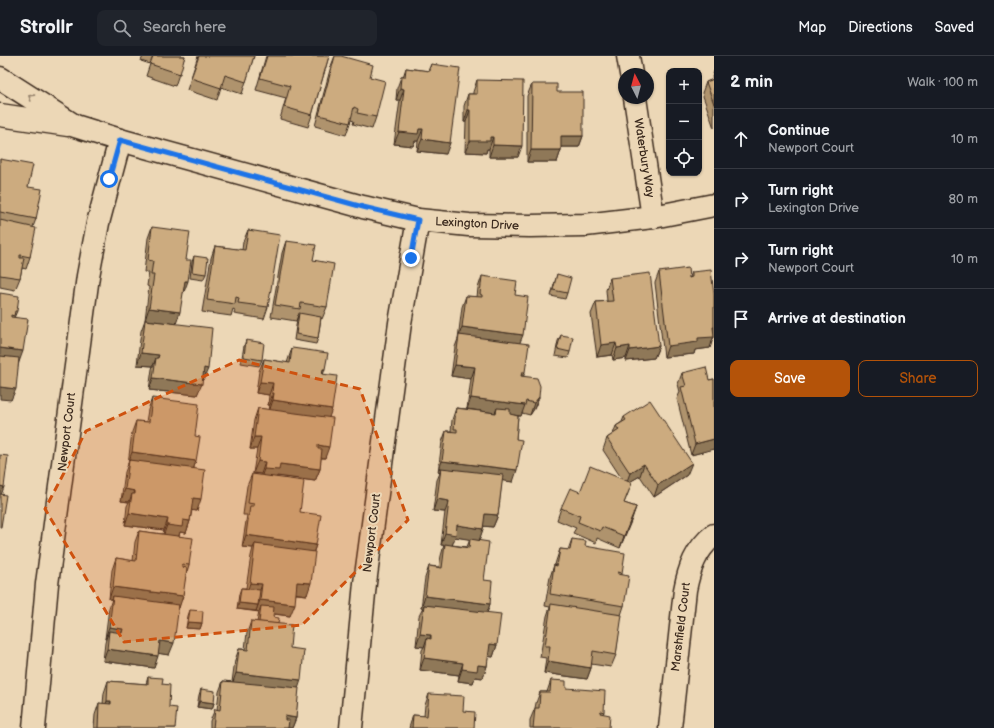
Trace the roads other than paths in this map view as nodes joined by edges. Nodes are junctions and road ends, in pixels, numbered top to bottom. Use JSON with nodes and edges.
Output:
{"nodes":[{"id":1,"x":628,"y":56,"type":"edge"},
{"id":2,"x":630,"y":68,"type":"edge"},
{"id":3,"x":0,"y":78,"type":"edge"},
{"id":4,"x":636,"y":104,"type":"edge"},
{"id":5,"x":0,"y":115,"type":"edge"},
{"id":6,"x":75,"y":126,"type":"junction"},
{"id":7,"x":120,"y":140,"type":"junction"},
{"id":8,"x":714,"y":205,"type":"edge"},
{"id":9,"x":653,"y":217,"type":"junction"},
{"id":10,"x":418,"y":220,"type":"junction"},
{"id":11,"x":714,"y":535,"type":"edge"},
{"id":12,"x":34,"y":728,"type":"edge"},
{"id":13,"x":351,"y":728,"type":"edge"},
{"id":14,"x":670,"y":728,"type":"edge"}],
"edges":[{"from":1,"to":2,"type":"street"},
{"from":6,"to":3,"type":"street","name":"Lexington Drive","one_way":true},
{"from":4,"to":9,"type":"street","name":"Waterbury Way"},
{"from":5,"to":6,"type":"street"},
{"from":6,"to":7,"type":"street","name":"Lexington Drive"},
{"from":7,"to":10,"type":"street","name":"Lexington Drive"},
{"from":7,"to":12,"type":"street","name":"Newport Court"},
{"from":8,"to":9,"type":"street","name":"Lexington Drive"},
{"from":9,"to":10,"type":"street","name":"Lexington Drive"},
{"from":10,"to":13,"type":"street","name":"Newport Court"},
{"from":11,"to":14,"type":"street","name":"Marshfield Court"}]}
